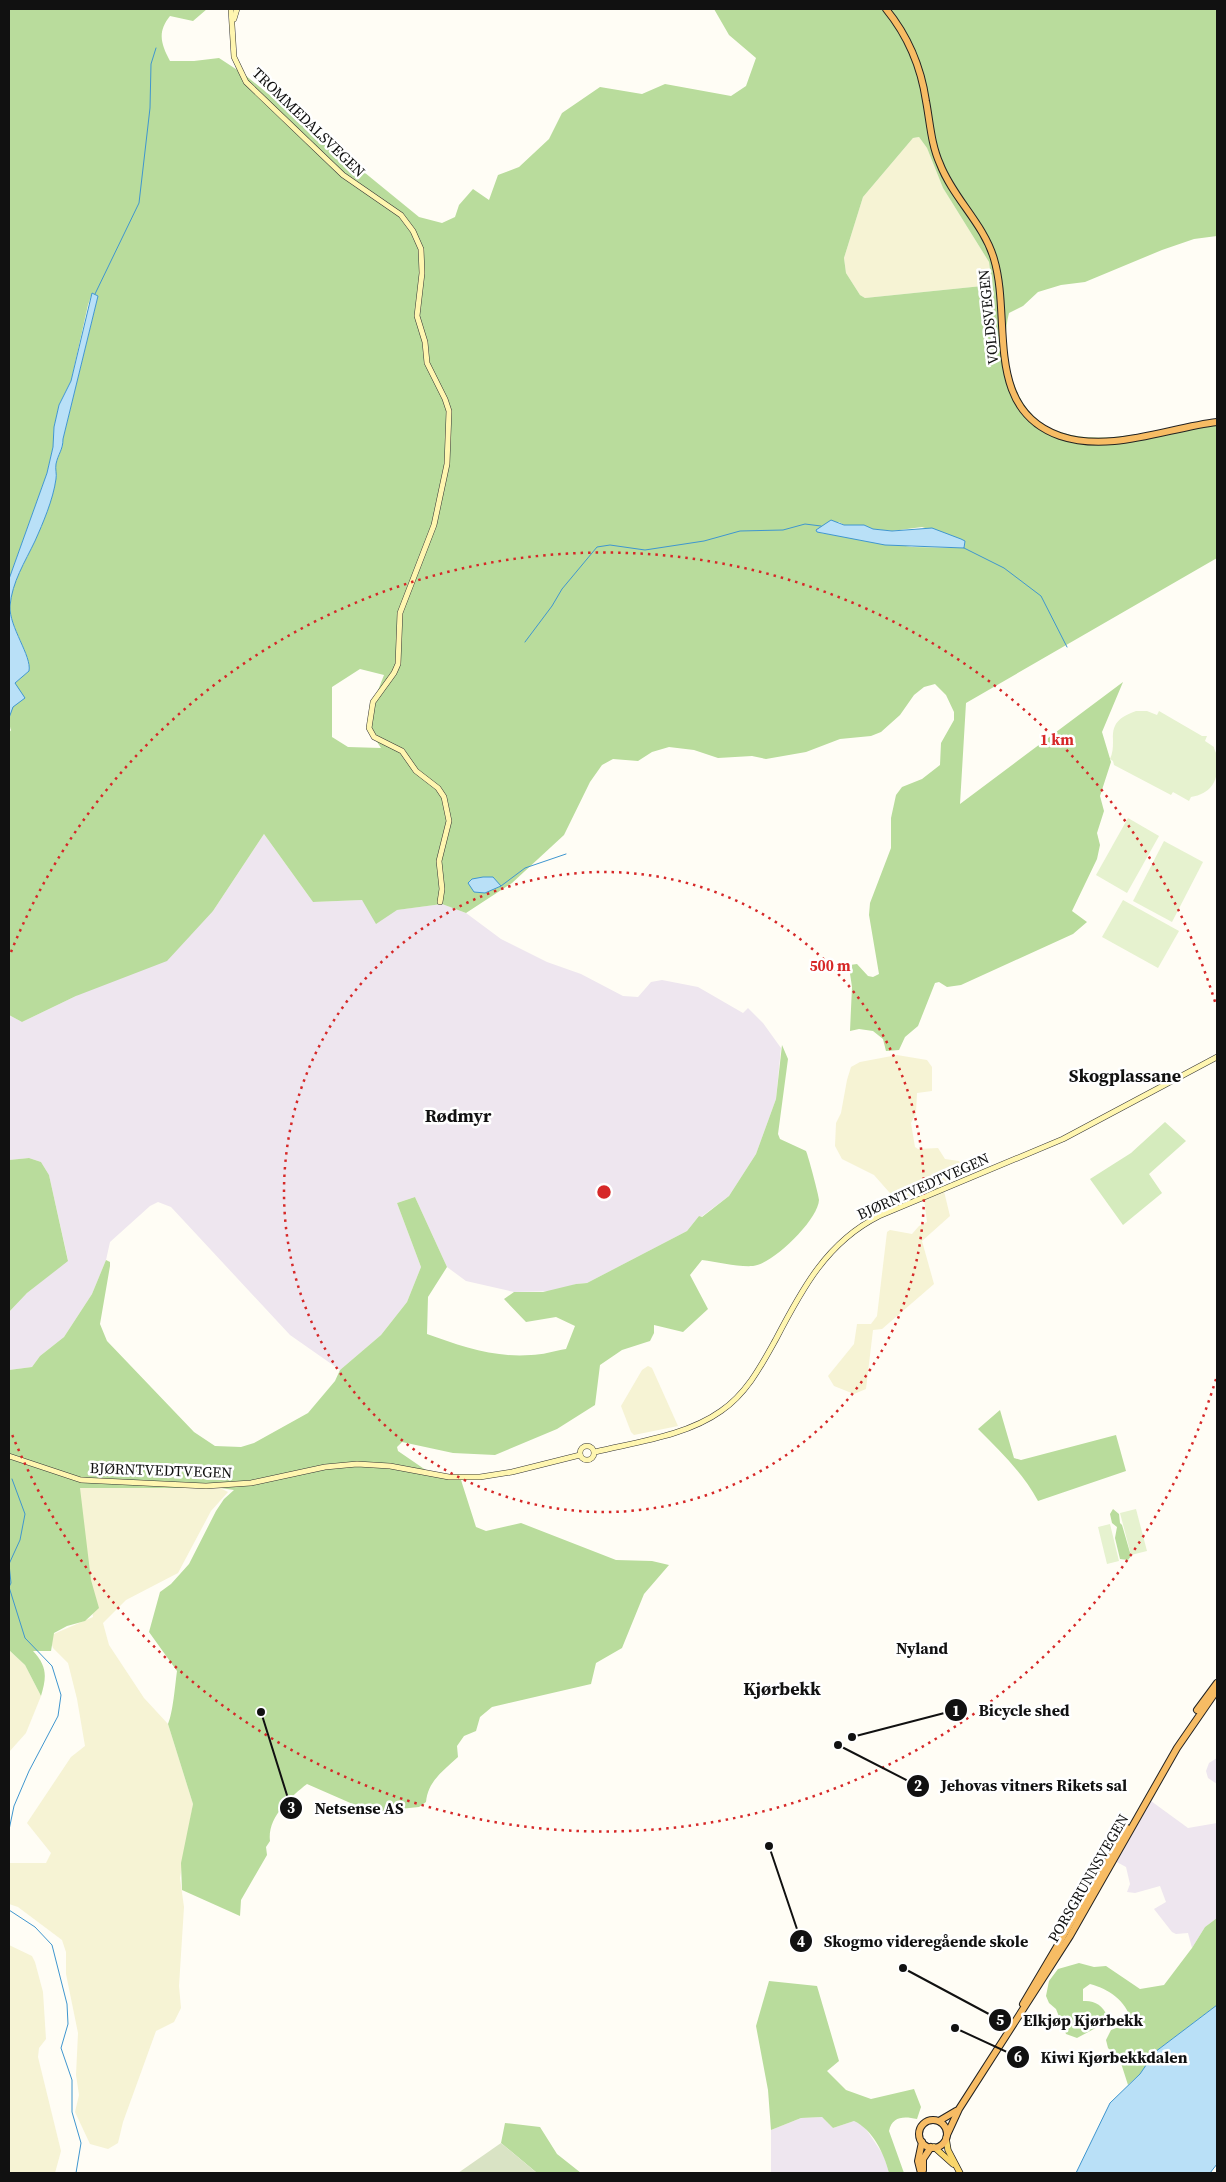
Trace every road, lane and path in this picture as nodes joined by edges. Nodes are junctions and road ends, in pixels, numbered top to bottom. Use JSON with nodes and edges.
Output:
{"nodes":[{"id":1,"x":231,"y":9,"type":"edge"},
{"id":2,"x":237,"y":9,"type":"edge"},
{"id":3,"x":886,"y":9,"type":"edge"},
{"id":4,"x":233,"y":22,"type":"junction"},
{"id":5,"x":1217,"y":422,"type":"edge"},
{"id":6,"x":440,"y":902,"type":"dead end"},
{"id":7,"x":1217,"y":1057,"type":"edge"},
{"id":8,"x":595,"y":1452,"type":"junction"},
{"id":9,"x":580,"y":1455,"type":"junction"},
{"id":10,"x":9,"y":1456,"type":"edge"},
{"id":11,"x":1217,"y":1683,"type":"edge"},
{"id":12,"x":1217,"y":1690,"type":"edge"},
{"id":13,"x":1011,"y":2028,"type":"junction"},
{"id":14,"x":960,"y":2109,"type":"junction"},
{"id":15,"x":939,"y":2121,"type":"junction"},
{"id":16,"x":946,"y":2136,"type":"junction"},
{"id":17,"x":922,"y":2142,"type":"junction"},
{"id":18,"x":933,"y":2148,"type":"junction"},
{"id":19,"x":959,"y":2171,"type":"edge"},
{"id":20,"x":923,"y":2173,"type":"edge"}],
"edges":[{"from":1,"to":4,"type":"main road","name":"TROMMEDALSVEGEN"},
{"from":2,"to":4,"type":"main road","name":"TROMMEDALSVEGEN"},
{"from":3,"to":5,"type":"highway","name":"VOLDSVEGEN"},
{"from":4,"to":6,"type":"main road","name":"TROMMEDALSVEGEN"},
{"from":7,"to":8,"type":"main road","name":"BJØRNTVEDTVEGEN"},
{"from":8,"to":9,"type":"main road"},
{"from":8,"to":9,"type":"main road"},
{"from":9,"to":10,"type":"main road","name":"BJØRNTVEDTVEGEN"},
{"from":11,"to":13,"type":"highway","name":"PORSGRUNNSVEGEN"},
{"from":12,"to":13,"type":"highway","name":"PORSGRUNNSVEGEN"},
{"from":13,"to":14,"type":"highway","name":"PORSGRUNNSVEGEN"},
{"from":14,"to":15,"type":"highway","name":"PORSGRUNNSVEGEN"},
{"from":14,"to":16,"type":"highway","name":"PORSGRUNNSVEGEN"},
{"from":15,"to":16,"type":"highway"},
{"from":15,"to":17,"type":"highway"},
{"from":16,"to":18,"type":"highway"},
{"from":16,"to":19,"type":"main road"},
{"from":17,"to":18,"type":"highway"},
{"from":17,"to":20,"type":"highway"},
{"from":18,"to":19,"type":"main road"},
{"from":18,"to":20,"type":"highway"}]}
